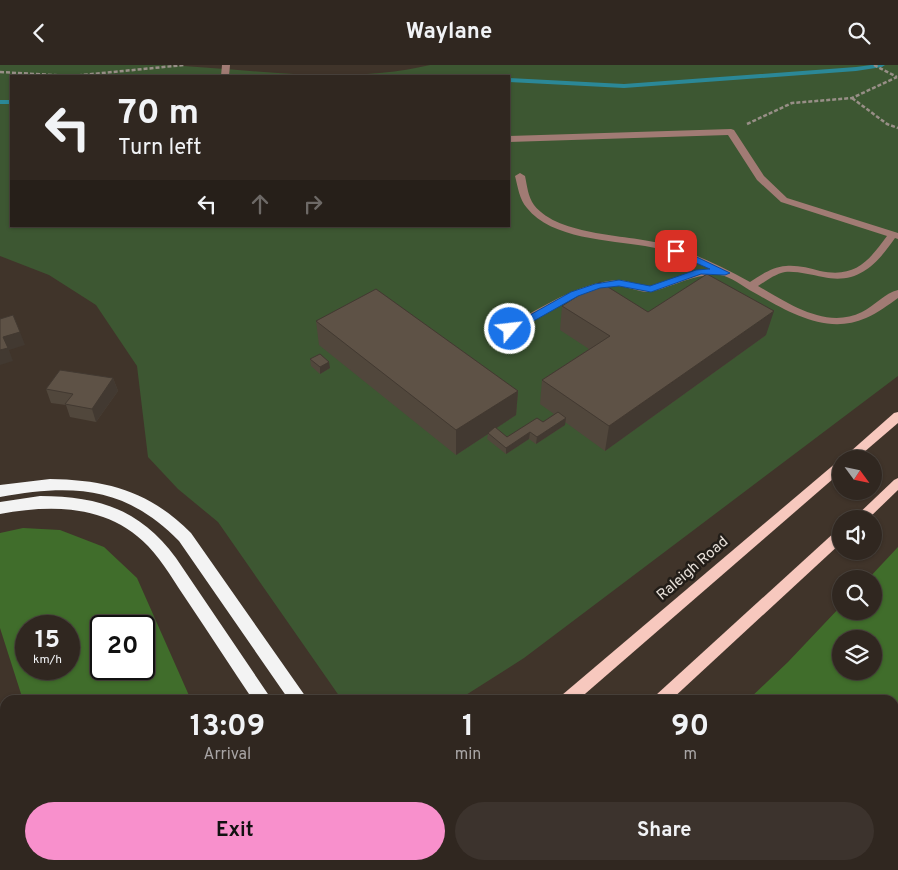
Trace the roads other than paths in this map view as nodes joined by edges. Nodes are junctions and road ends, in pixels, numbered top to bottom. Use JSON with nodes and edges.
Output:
{"nodes":[{"id":1,"x":510,"y":139,"type":"edge"},
{"id":2,"x":520,"y":176,"type":"dead end"},
{"id":3,"x":896,"y":235,"type":"edge"},
{"id":4,"x":725,"y":273,"type":"junction"},
{"id":5,"x":750,"y":286,"type":"junction"},
{"id":6,"x":898,"y":293,"type":"edge"},
{"id":7,"x":510,"y":329,"type":"dead end"},
{"id":8,"x":898,"y":416,"type":"edge"},
{"id":9,"x":858,"y":450,"type":"edge"},
{"id":10,"x":832,"y":473,"type":"edge"},
{"id":11,"x":898,"y":483,"type":"edge"},
{"id":12,"x":0,"y":491,"type":"edge"},
{"id":13,"x":0,"y":508,"type":"edge"},
{"id":14,"x":869,"y":510,"type":"edge"},
{"id":15,"x":832,"y":543,"type":"edge"},
{"id":16,"x":260,"y":695,"type":"edge"},
{"id":17,"x":296,"y":695,"type":"edge"},
{"id":18,"x":573,"y":695,"type":"edge"},
{"id":19,"x":666,"y":695,"type":"edge"}],
"edges":[{"from":1,"to":3,"type":"lane"},
{"from":2,"to":4,"type":"lane"},
{"from":3,"to":5,"type":"lane"},
{"from":4,"to":5,"type":"lane"},
{"from":4,"to":7,"type":"lane"},
{"from":5,"to":6,"type":"lane"},
{"from":8,"to":9,"type":"main road"},
{"from":10,"to":18,"type":"main road","name":"Raleigh Road"},
{"from":11,"to":14,"type":"main road"},
{"from":12,"to":17,"type":"highway"},
{"from":13,"to":16,"type":"highway"},
{"from":15,"to":19,"type":"main road"}]}
